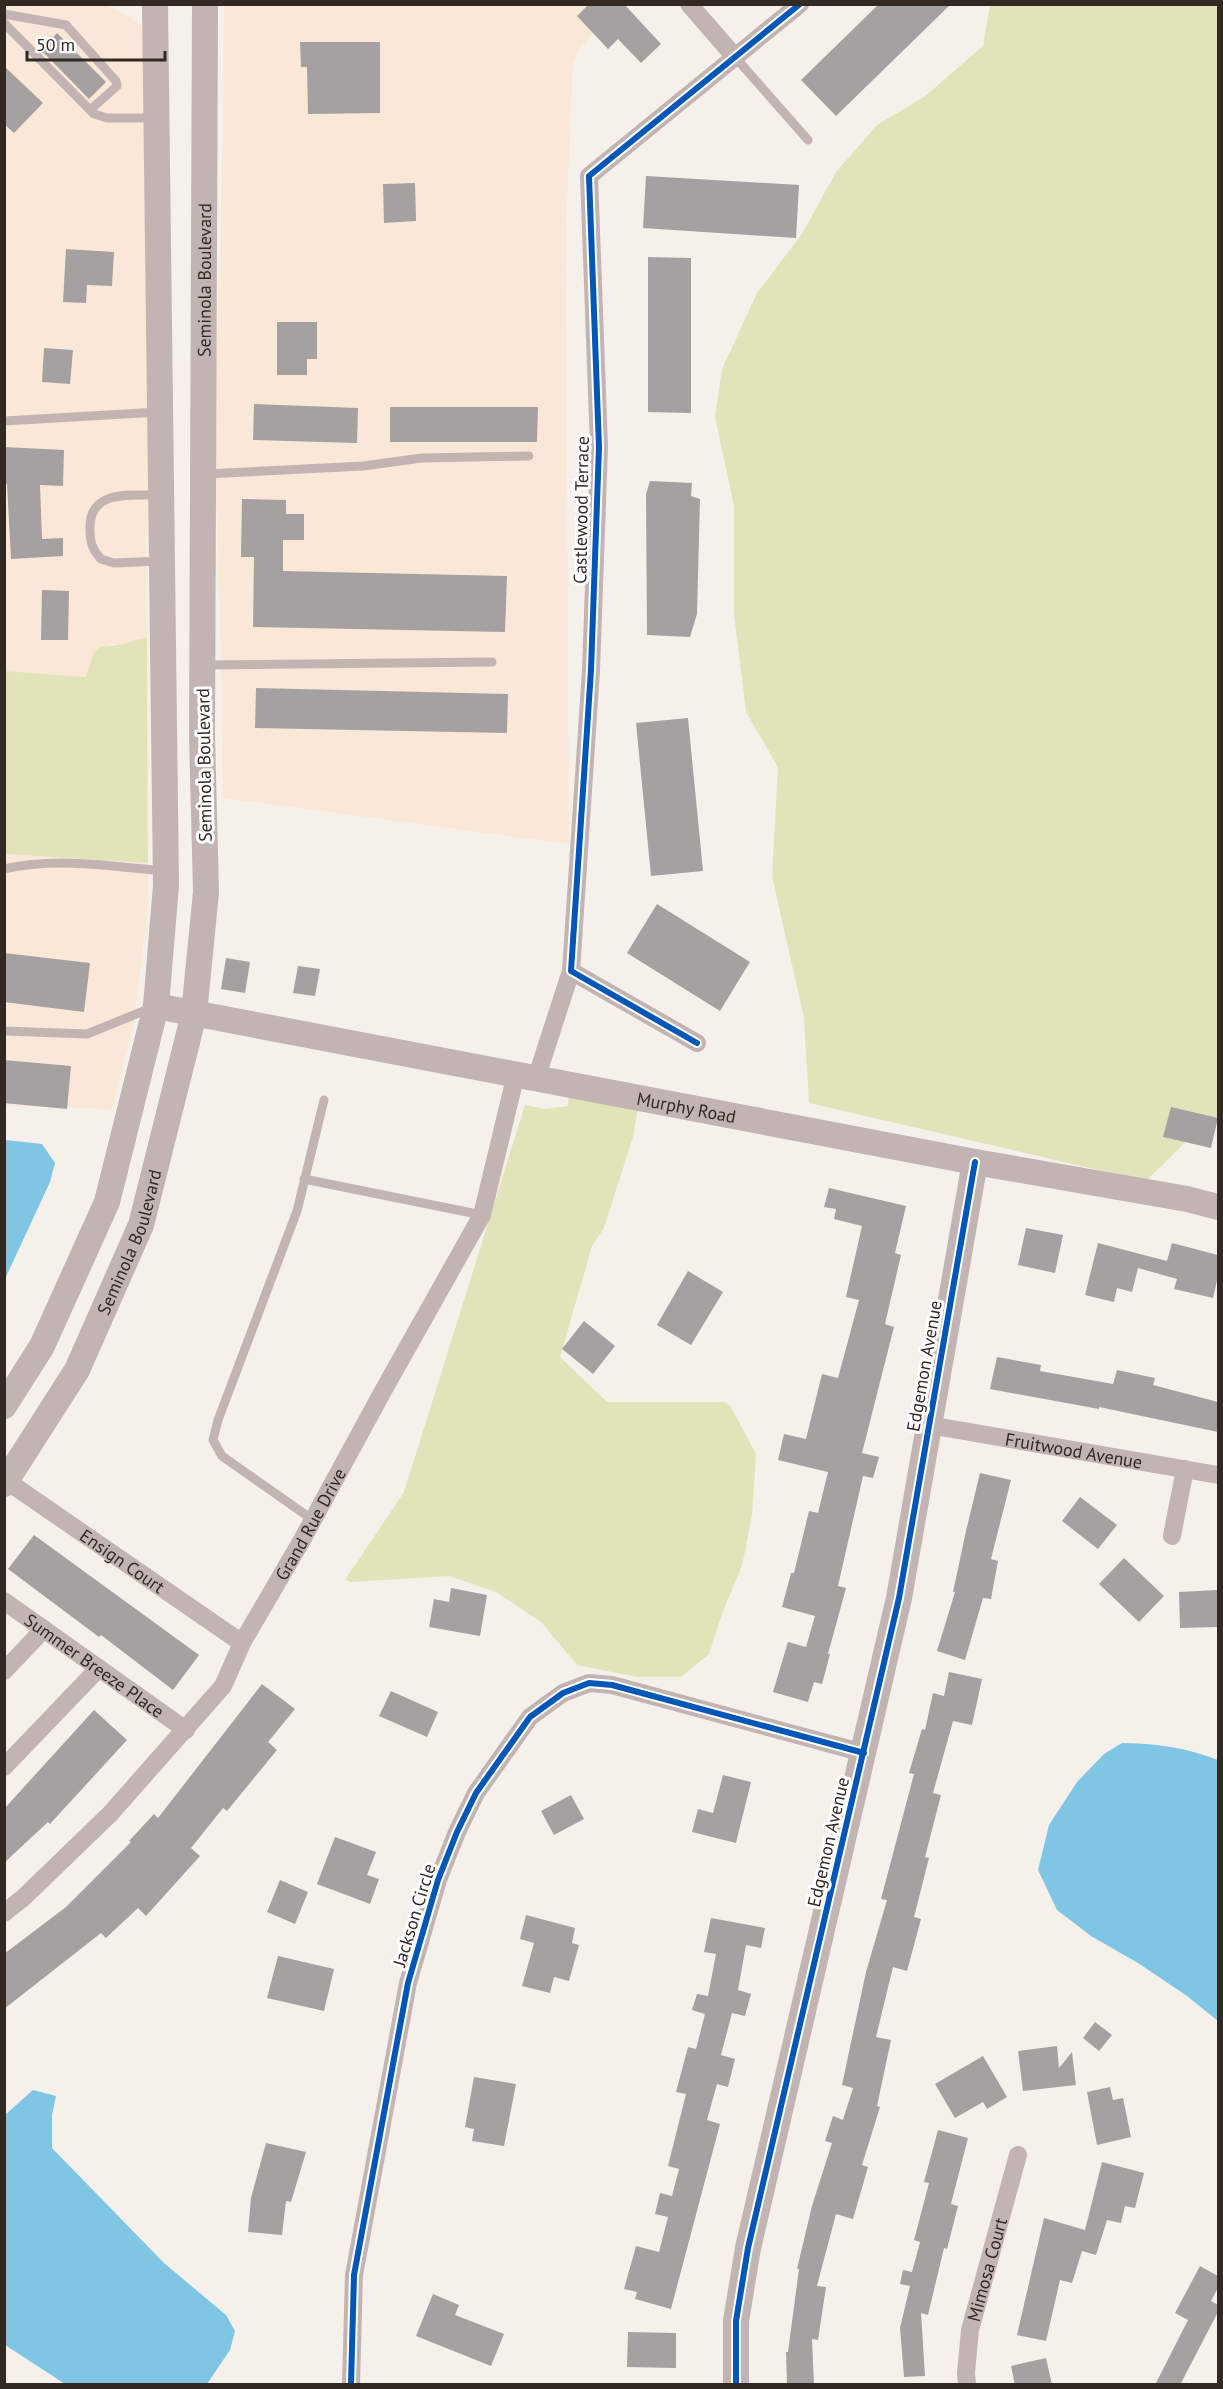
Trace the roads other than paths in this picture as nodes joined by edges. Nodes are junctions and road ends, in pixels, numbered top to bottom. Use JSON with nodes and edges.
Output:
{"nodes":[{"id":1,"x":155,"y":4,"type":"edge"},
{"id":2,"x":205,"y":4,"type":"edge"},
{"id":3,"x":689,"y":4,"type":"edge"},
{"id":4,"x":800,"y":4,"type":"edge"},
{"id":5,"x":4,"y":14,"type":"edge"},
{"id":6,"x":4,"y":24,"type":"edge"},
{"id":7,"x":735,"y":57,"type":"junction"},
{"id":8,"x":90,"y":110,"type":"junction"},
{"id":9,"x":157,"y":118,"type":"junction"},
{"id":10,"x":808,"y":140,"type":"dead end"},
{"id":11,"x":161,"y":411,"type":"junction"},
{"id":12,"x":4,"y":422,"type":"edge"},
{"id":13,"x":529,"y":456,"type":"dead end"},
{"id":14,"x":203,"y":474,"type":"junction"},
{"id":15,"x":160,"y":495,"type":"junction"},
{"id":16,"x":161,"y":561,"type":"junction"},
{"id":17,"x":492,"y":662,"type":"dead end"},
{"id":18,"x":202,"y":665,"type":"junction"},
{"id":19,"x":4,"y":869,"type":"edge"},
{"id":20,"x":166,"y":871,"type":"junction"},
{"id":21,"x":571,"y":971,"type":"junction"},
{"id":22,"x":156,"y":1006,"type":"junction"},
{"id":23,"x":194,"y":1014,"type":"junction"},
{"id":24,"x":4,"y":1031,"type":"edge"},
{"id":25,"x":697,"y":1043,"type":"dead end"},
{"id":26,"x":526,"y":1077,"type":"junction"},
{"id":27,"x":324,"y":1100,"type":"dead end"},
{"id":28,"x":975,"y":1162,"type":"junction"},
{"id":29,"x":304,"y":1179,"type":"junction"},
{"id":30,"x":1218,"y":1207,"type":"edge"},
{"id":31,"x":482,"y":1215,"type":"junction"},
{"id":32,"x":4,"y":1406,"type":"edge"},
{"id":33,"x":929,"y":1425,"type":"junction"},
{"id":34,"x":1185,"y":1469,"type":"junction"},
{"id":35,"x":1218,"y":1475,"type":"edge"},
{"id":36,"x":5,"y":1481,"type":"edge"},
{"id":37,"x":313,"y":1520,"type":"junction"},
{"id":38,"x":1173,"y":1536,"type":"dead end"},
{"id":39,"x":4,"y":1601,"type":"edge"},
{"id":40,"x":44,"y":1629,"type":"junction"},
{"id":41,"x":242,"y":1642,"type":"junction"},
{"id":42,"x":99,"y":1668,"type":"junction"},
{"id":43,"x":4,"y":1671,"type":"edge"},
{"id":44,"x":186,"y":1730,"type":"junction"},
{"id":45,"x":864,"y":1753,"type":"junction"},
{"id":46,"x":4,"y":1767,"type":"edge"},
{"id":47,"x":4,"y":1913,"type":"edge"},
{"id":48,"x":1018,"y":2155,"type":"dead end"},
{"id":49,"x":351,"y":2385,"type":"edge"},
{"id":50,"x":736,"y":2385,"type":"edge"},
{"id":51,"x":967,"y":2385,"type":"edge"}],
"edges":[{"from":1,"to":9,"type":"main road","name":"Seminola Boulevard"},
{"from":2,"to":14,"type":"main road","name":"Seminola Boulevard"},
{"from":3,"to":7,"type":"street"},
{"from":4,"to":7,"type":"street","name":"Castlewood Terrace"},
{"from":5,"to":8,"type":"lane"},
{"from":6,"to":8,"type":"lane"},
{"from":7,"to":10,"type":"lane"},
{"from":7,"to":21,"type":"street","name":"Castlewood Terrace"},
{"from":8,"to":9,"type":"lane"},
{"from":9,"to":11,"type":"main road","name":"Seminola Boulevard"},
{"from":11,"to":12,"type":"lane"},
{"from":11,"to":15,"type":"main road","name":"Seminola Boulevard"},
{"from":13,"to":14,"type":"lane"},
{"from":14,"to":18,"type":"main road","name":"Seminola Boulevard"},
{"from":15,"to":16,"type":"main road","name":"Seminola Boulevard"},
{"from":15,"to":16,"type":"lane"},
{"from":16,"to":20,"type":"main road","name":"Seminola Boulevard"},
{"from":17,"to":18,"type":"lane"},
{"from":18,"to":23,"type":"main road","name":"Seminola Boulevard"},
{"from":19,"to":20,"type":"lane"},
{"from":20,"to":22,"type":"main road","name":"Seminola Boulevard"},
{"from":21,"to":25,"type":"street"},
{"from":21,"to":26,"type":"street","name":"Grand Rue Drive"},
{"from":22,"to":23,"type":"main road","name":"Murphy Road"},
{"from":22,"to":24,"type":"lane"},
{"from":22,"to":32,"type":"main road","name":"Seminola Boulevard"},
{"from":23,"to":26,"type":"main road","name":"Murphy Road"},
{"from":23,"to":36,"type":"main road","name":"Seminola Boulevard"},
{"from":26,"to":28,"type":"main road","name":"Murphy Road"},
{"from":26,"to":31,"type":"street","name":"Grand Rue Drive"},
{"from":27,"to":29,"type":"lane"},
{"from":28,"to":30,"type":"main road","name":"Murphy Road"},
{"from":28,"to":33,"type":"main road","name":"Edgemon Avenue"},
{"from":29,"to":31,"type":"lane"},
{"from":29,"to":37,"type":"lane"},
{"from":31,"to":37,"type":"street","name":"Grand Rue Drive"},
{"from":33,"to":34,"type":"street","name":"Fruitwood Avenue"},
{"from":33,"to":45,"type":"main road","name":"Edgemon Avenue"},
{"from":34,"to":35,"type":"street","name":"Fruitwood Avenue"},
{"from":34,"to":38,"type":"street"},
{"from":36,"to":41,"type":"street","name":"Ensign Court"},
{"from":37,"to":41,"type":"street","name":"Grand Rue Drive"},
{"from":39,"to":40,"type":"street","name":"Summer Breeze Place"},
{"from":40,"to":42,"type":"street","name":"Summer Breeze Place"},
{"from":40,"to":43,"type":"street"},
{"from":41,"to":44,"type":"street","name":"Grand Rue Drive"},
{"from":42,"to":44,"type":"street","name":"Summer Breeze Place"},
{"from":42,"to":46,"type":"street"},
{"from":44,"to":47,"type":"street","name":"Grand Rue Drive"},
{"from":45,"to":49,"type":"street","name":"Jackson Circle"},
{"from":45,"to":50,"type":"main road","name":"Edgemon Avenue"},
{"from":48,"to":51,"type":"street","name":"Mimosa Court"}]}
